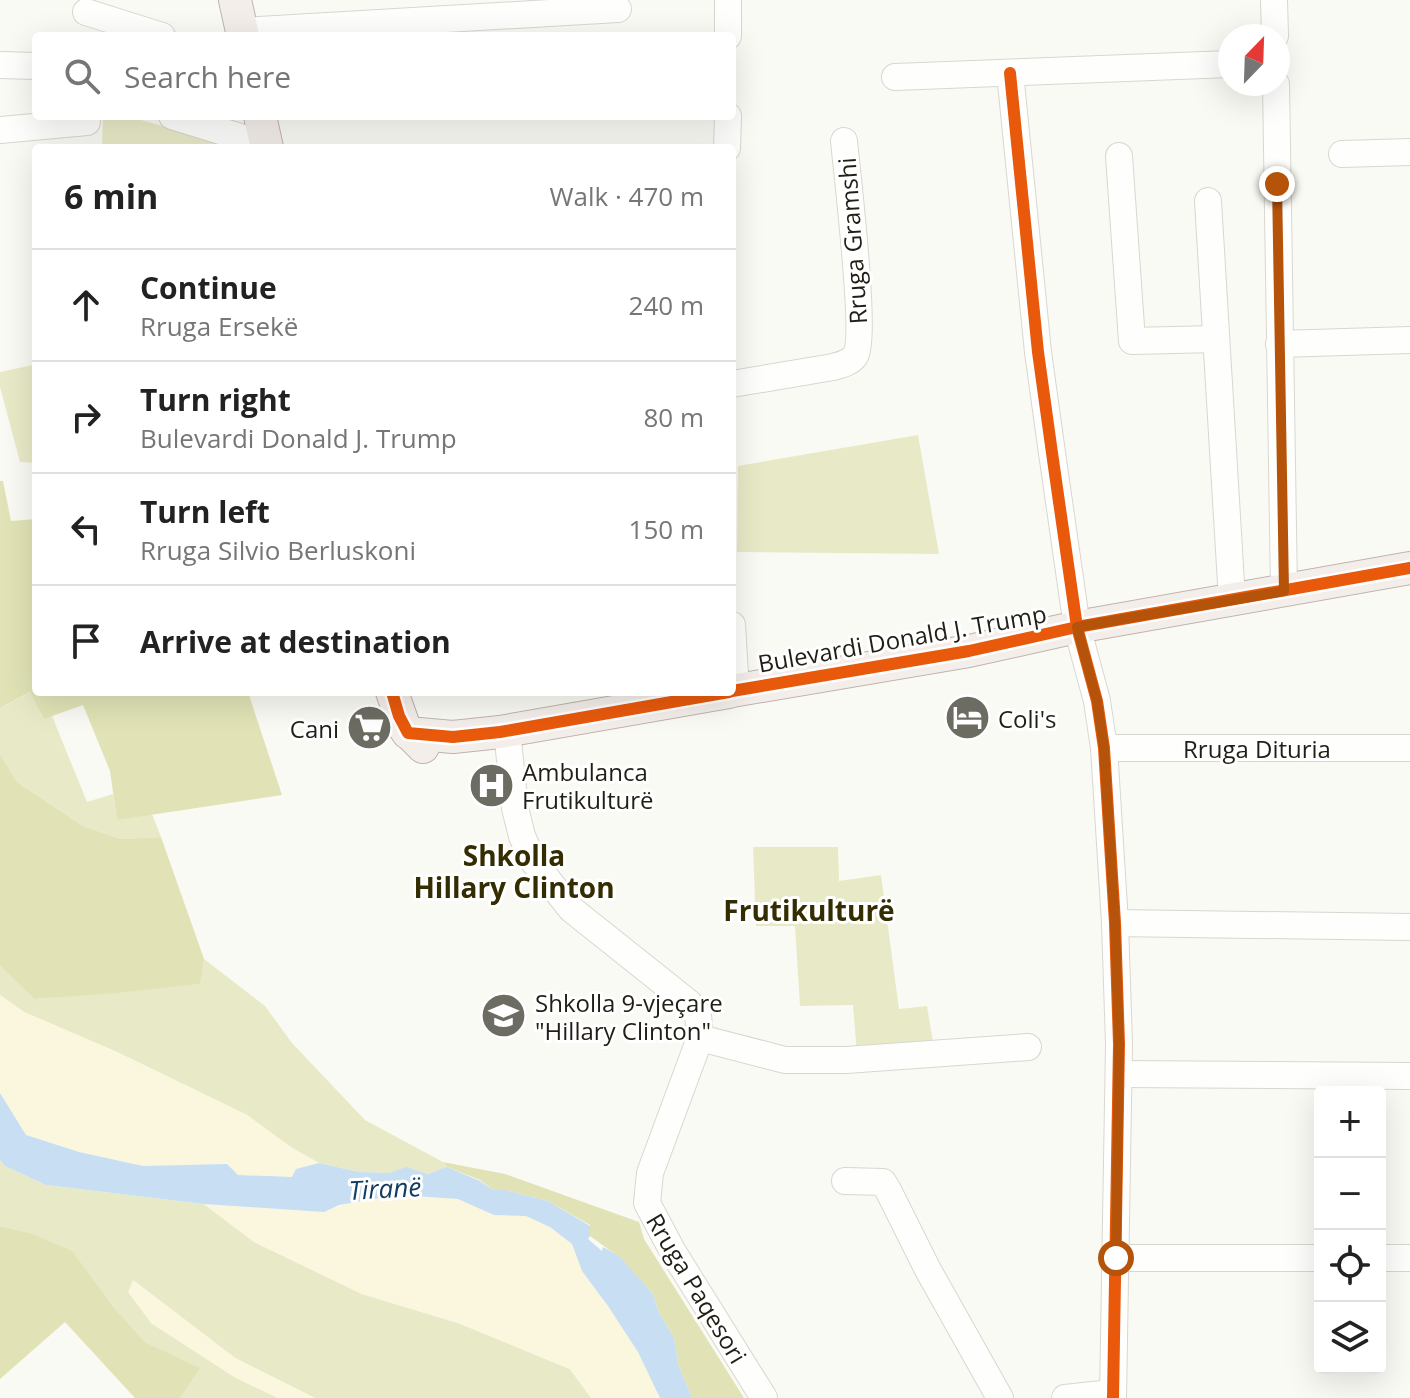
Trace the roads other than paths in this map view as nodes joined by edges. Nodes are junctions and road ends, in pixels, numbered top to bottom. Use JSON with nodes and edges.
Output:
{"nodes":[{"id":1,"x":728,"y":0,"type":"edge"},
{"id":2,"x":1274,"y":0,"type":"edge"},
{"id":3,"x":618,"y":9,"type":"dead end"},
{"id":4,"x":86,"y":12,"type":"dead end"},
{"id":5,"x":240,"y":22,"type":"edge"},
{"id":6,"x":1275,"y":24,"type":"edge"},
{"id":7,"x":149,"y":32,"type":"edge"},
{"id":8,"x":728,"y":32,"type":"edge"},
{"id":9,"x":1218,"y":64,"type":"edge"},
{"id":10,"x":0,"y":65,"type":"edge"},
{"id":11,"x":32,"y":66,"type":"edge"},
{"id":12,"x":1010,"y":73,"type":"junction"},
{"id":13,"x":895,"y":77,"type":"dead end"},
{"id":14,"x":1276,"y":96,"type":"edge"},
{"id":15,"x":191,"y":120,"type":"edge"},
{"id":16,"x":728,"y":120,"type":"edge"},
{"id":17,"x":87,"y":129,"type":"edge"},
{"id":18,"x":0,"y":130,"type":"edge"},
{"id":19,"x":265,"y":136,"type":"edge"},
{"id":20,"x":844,"y":141,"type":"dead end"},
{"id":21,"x":727,"y":144,"type":"edge"},
{"id":22,"x":1410,"y":152,"type":"edge"},
{"id":23,"x":1342,"y":154,"type":"dead end"},
{"id":24,"x":1119,"y":156,"type":"dead end"},
{"id":25,"x":1208,"y":201,"type":"dead end"},
{"id":26,"x":1215,"y":339,"type":"junction"},
{"id":27,"x":1410,"y":340,"type":"edge"},
{"id":28,"x":1279,"y":344,"type":"junction"},
{"id":29,"x":736,"y":383,"type":"edge"},
{"id":30,"x":1410,"y":568,"type":"edge"},
{"id":31,"x":1284,"y":591,"type":"junction"},
{"id":32,"x":1232,"y":600,"type":"junction"},
{"id":33,"x":1077,"y":627,"type":"junction"},
{"id":34,"x":736,"y":690,"type":"edge"},
{"id":35,"x":393,"y":696,"type":"edge"},
{"id":36,"x":705,"y":696,"type":"edge"},
{"id":37,"x":503,"y":732,"type":"junction"},
{"id":38,"x":1104,"y":748,"type":"junction"},
{"id":39,"x":1410,"y":748,"type":"edge"},
{"id":40,"x":1115,"y":923,"type":"junction"},
{"id":41,"x":1410,"y":927,"type":"edge"},
{"id":42,"x":700,"y":1038,"type":"junction"},
{"id":43,"x":1028,"y":1047,"type":"dead end"},
{"id":44,"x":1119,"y":1074,"type":"junction"},
{"id":45,"x":1410,"y":1076,"type":"edge"},
{"id":46,"x":845,"y":1181,"type":"dead end"},
{"id":47,"x":1116,"y":1258,"type":"junction"},
{"id":48,"x":1314,"y":1258,"type":"edge"},
{"id":49,"x":1386,"y":1258,"type":"edge"},
{"id":50,"x":1410,"y":1258,"type":"edge"},
{"id":51,"x":1112,"y":1396,"type":"edge"},
{"id":52,"x":764,"y":1398,"type":"edge"},
{"id":53,"x":1000,"y":1398,"type":"edge"},
{"id":54,"x":1065,"y":1398,"type":"edge"}],
"edges":[{"from":1,"to":8,"type":"street"},
{"from":2,"to":6,"type":"street"},
{"from":3,"to":5,"type":"street"},
{"from":4,"to":7,"type":"street"},
{"from":9,"to":12,"type":"street"},
{"from":10,"to":11,"type":"street"},
{"from":12,"to":13,"type":"street"},
{"from":12,"to":33,"type":"street"},
{"from":14,"to":28,"type":"street"},
{"from":15,"to":19,"type":"street"},
{"from":16,"to":21,"type":"street"},
{"from":17,"to":18,"type":"street"},
{"from":20,"to":29,"type":"street","name":"Rruga Gramshi"},
{"from":22,"to":23,"type":"street"},
{"from":24,"to":26,"type":"street"},
{"from":25,"to":26,"type":"street"},
{"from":26,"to":32,"type":"street"},
{"from":27,"to":28,"type":"street"},
{"from":28,"to":31,"type":"street"},
{"from":30,"to":31,"type":"main road","name":"Bulevardi Donald J. Trump"},
{"from":31,"to":32,"type":"main road","name":"Bulevardi Donald J. Trump"},
{"from":32,"to":33,"type":"main road","name":"Bulevardi Donald J. Trump"},
{"from":33,"to":34,"type":"main road","name":"Bulevardi Donald J. Trump"},
{"from":33,"to":38,"type":"street"},
{"from":35,"to":37,"type":"main road","name":"Bulevardi Donald J. Trump"},
{"from":36,"to":37,"type":"main road","name":"Bulevardi Donald J. Trump"},
{"from":37,"to":42,"type":"street"},
{"from":38,"to":39,"type":"street","name":"Rruga Dituria"},
{"from":38,"to":40,"type":"street"},
{"from":40,"to":41,"type":"street"},
{"from":40,"to":44,"type":"street"},
{"from":42,"to":43,"type":"street"},
{"from":42,"to":52,"type":"street","name":"Rruga Paqesori"},
{"from":44,"to":45,"type":"street"},
{"from":44,"to":47,"type":"street"},
{"from":46,"to":53,"type":"street"},
{"from":47,"to":48,"type":"street"},
{"from":47,"to":51,"type":"street"},
{"from":49,"to":50,"type":"street"},
{"from":51,"to":54,"type":"street"}]}
